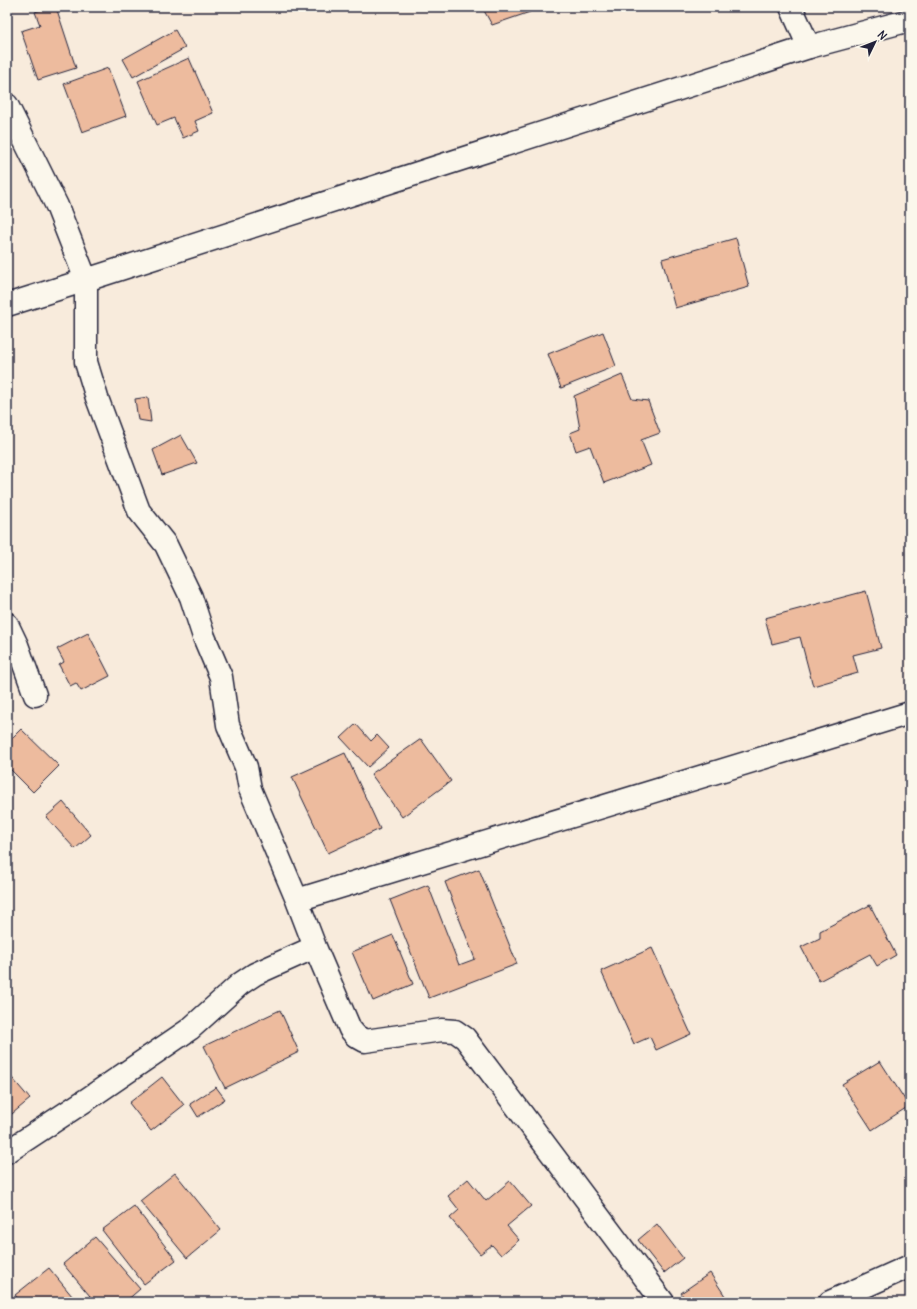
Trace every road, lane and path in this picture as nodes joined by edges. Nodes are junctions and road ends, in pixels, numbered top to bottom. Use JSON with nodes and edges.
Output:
{"nodes":[{"id":1,"x":791,"y":7,"type":"edge"},
{"id":2,"x":910,"y":20,"type":"edge"},
{"id":3,"x":809,"y":47,"type":"junction"},
{"id":4,"x":7,"y":106,"type":"edge"},
{"id":5,"x":86,"y":280,"type":"junction"},
{"id":6,"x":7,"y":305,"type":"edge"},
{"id":7,"x":7,"y":624,"type":"edge"},
{"id":8,"x":35,"y":695,"type":"dead end"},
{"id":9,"x":910,"y":713,"type":"edge"},
{"id":10,"x":297,"y":900,"type":"junction"},
{"id":11,"x":315,"y":948,"type":"junction"},
{"id":12,"x":7,"y":1152,"type":"edge"},
{"id":13,"x":910,"y":1266,"type":"edge"},
{"id":14,"x":663,"y":1302,"type":"edge"},
{"id":15,"x":830,"y":1302,"type":"edge"}],
"edges":[{"from":1,"to":3,"type":"street"},
{"from":2,"to":3,"type":"street"},
{"from":3,"to":5,"type":"street"},
{"from":4,"to":5,"type":"street"},
{"from":5,"to":6,"type":"street"},
{"from":5,"to":10,"type":"street"},
{"from":7,"to":8,"type":"street"},
{"from":9,"to":10,"type":"street"},
{"from":10,"to":11,"type":"street"},
{"from":11,"to":12,"type":"street"},
{"from":11,"to":14,"type":"street"},
{"from":13,"to":15,"type":"street"}]}
